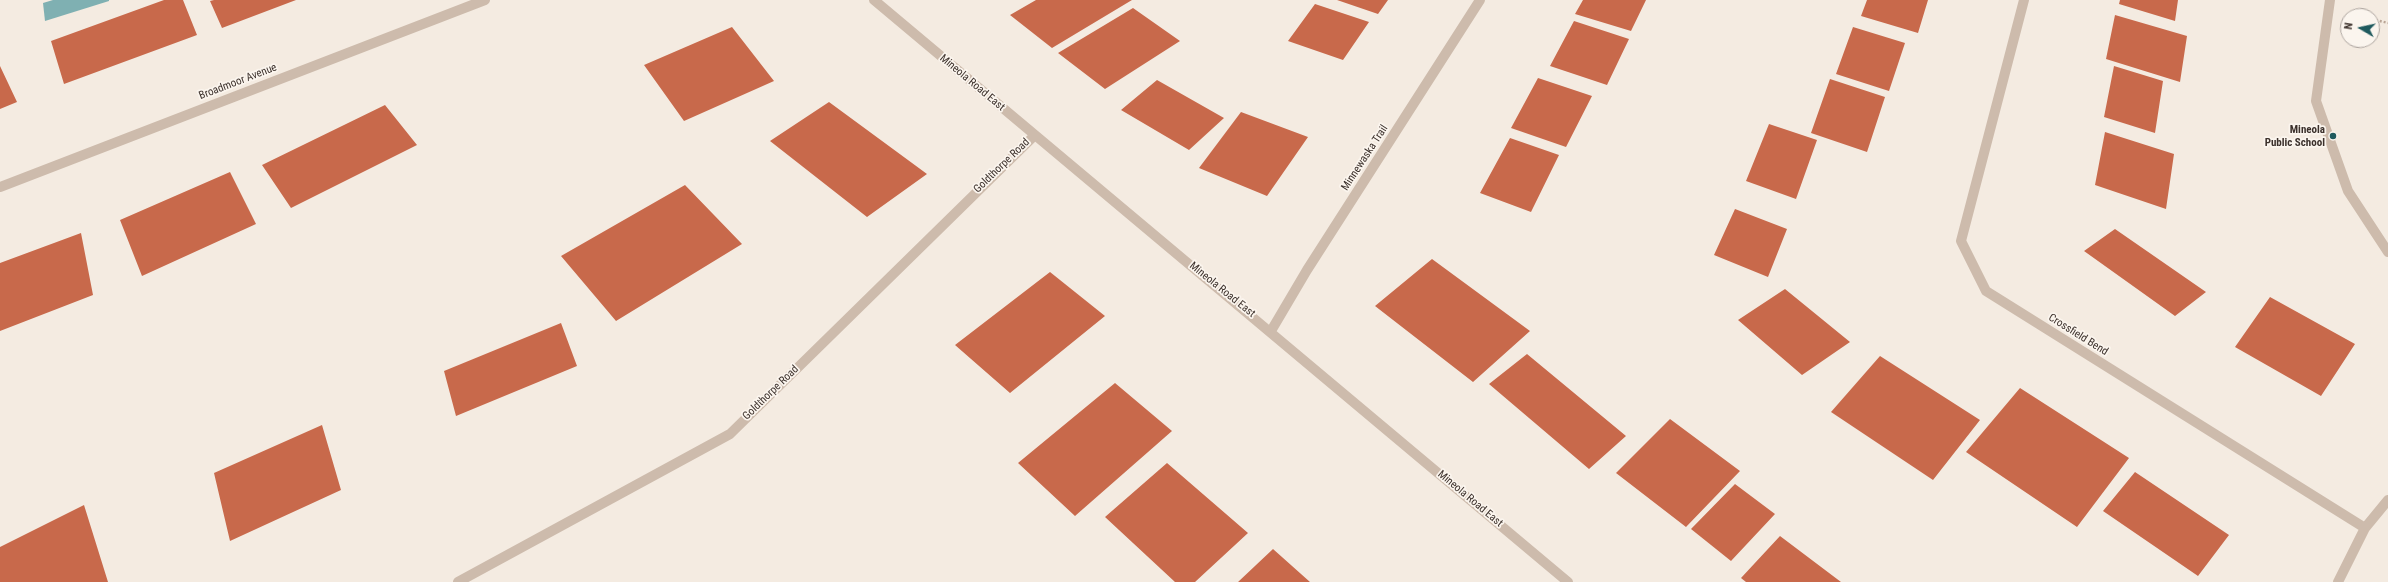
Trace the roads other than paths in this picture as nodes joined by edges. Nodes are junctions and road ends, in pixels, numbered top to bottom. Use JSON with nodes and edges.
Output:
{"nodes":[{"id":1,"x":485,"y":0,"type":"edge"},
{"id":2,"x":874,"y":0,"type":"edge"},
{"id":3,"x":1480,"y":0,"type":"edge"},
{"id":4,"x":2024,"y":0,"type":"edge"},
{"id":5,"x":2330,"y":0,"type":"edge"},
{"id":6,"x":1034,"y":136,"type":"junction"},
{"id":7,"x":0,"y":187,"type":"edge"},
{"id":8,"x":2388,"y":252,"type":"edge"},
{"id":9,"x":1271,"y":331,"type":"junction"},
{"id":10,"x":2388,"y":500,"type":"edge"},
{"id":11,"x":2365,"y":528,"type":"junction"},
{"id":12,"x":458,"y":582,"type":"edge"},
{"id":13,"x":1568,"y":582,"type":"edge"},
{"id":14,"x":2338,"y":582,"type":"edge"}],
"edges":[{"from":1,"to":7,"type":"street","name":"Broadmoor Avenue"},
{"from":2,"to":6,"type":"street","name":"Mineola Road East"},
{"from":3,"to":9,"type":"street","name":"Minnewaska Trail"},
{"from":4,"to":11,"type":"street","name":"Crossfield Bend"},
{"from":5,"to":8,"type":"street"},
{"from":6,"to":9,"type":"street","name":"Mineola Road East"},
{"from":6,"to":12,"type":"street","name":"Goldthorpe Road"},
{"from":9,"to":13,"type":"street","name":"Mineola Road East"},
{"from":10,"to":11,"type":"street"},
{"from":11,"to":14,"type":"street"}]}
